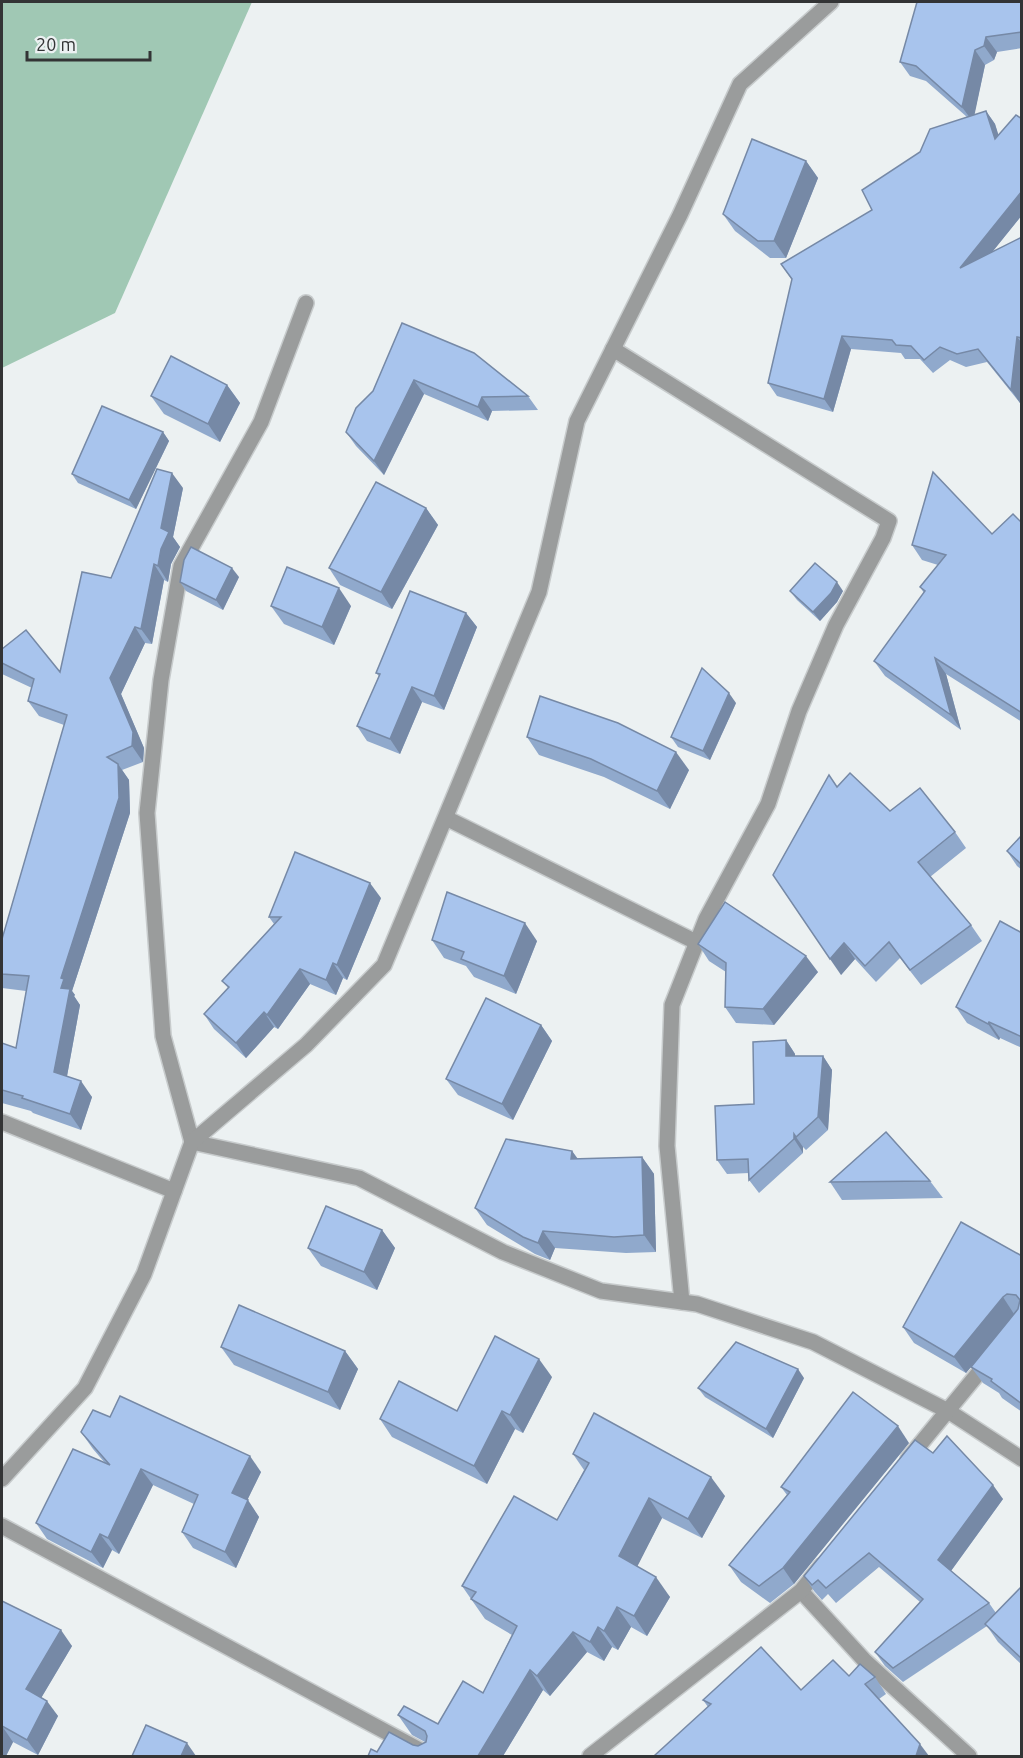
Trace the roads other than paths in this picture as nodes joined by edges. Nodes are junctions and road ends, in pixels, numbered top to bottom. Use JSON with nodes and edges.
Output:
{"nodes":[{"id":1,"x":831,"y":2,"type":"edge"},
{"id":2,"x":306,"y":303,"type":"dead end"},
{"id":3,"x":613,"y":349,"type":"junction"},
{"id":4,"x":446,"y":818,"type":"junction"},
{"id":5,"x":696,"y":942,"type":"junction"},
{"id":6,"x":2,"y":1122,"type":"edge"},
{"id":7,"x":192,"y":1142,"type":"junction"},
{"id":8,"x":174,"y":1191,"type":"junction"},
{"id":9,"x":682,"y":1302,"type":"junction"},
{"id":10,"x":999,"y":1347,"type":"edge"},
{"id":11,"x":948,"y":1411,"type":"junction"},
{"id":12,"x":1022,"y":1459,"type":"edge"},
{"id":13,"x":896,"y":1474,"type":"edge"},
{"id":14,"x":2,"y":1479,"type":"edge"},
{"id":15,"x":2,"y":1526,"type":"edge"},
{"id":16,"x":831,"y":1555,"type":"edge"},
{"id":17,"x":801,"y":1591,"type":"junction"},
{"id":18,"x":431,"y":1756,"type":"edge"},
{"id":19,"x":590,"y":1756,"type":"edge"},
{"id":20,"x":969,"y":1756,"type":"edge"}],
"edges":[{"from":1,"to":3,"type":"street"},
{"from":2,"to":7,"type":"street"},
{"from":3,"to":4,"type":"street"},
{"from":3,"to":5,"type":"street"},
{"from":4,"to":5,"type":"street"},
{"from":4,"to":7,"type":"street"},
{"from":5,"to":9,"type":"street"},
{"from":6,"to":8,"type":"street"},
{"from":7,"to":8,"type":"street"},
{"from":7,"to":9,"type":"street"},
{"from":8,"to":14,"type":"street"},
{"from":9,"to":11,"type":"street"},
{"from":10,"to":11,"type":"street"},
{"from":11,"to":12,"type":"street"},
{"from":11,"to":13,"type":"street"},
{"from":15,"to":18,"type":"street"},
{"from":16,"to":17,"type":"street"},
{"from":17,"to":19,"type":"street"},
{"from":17,"to":20,"type":"street"}]}
